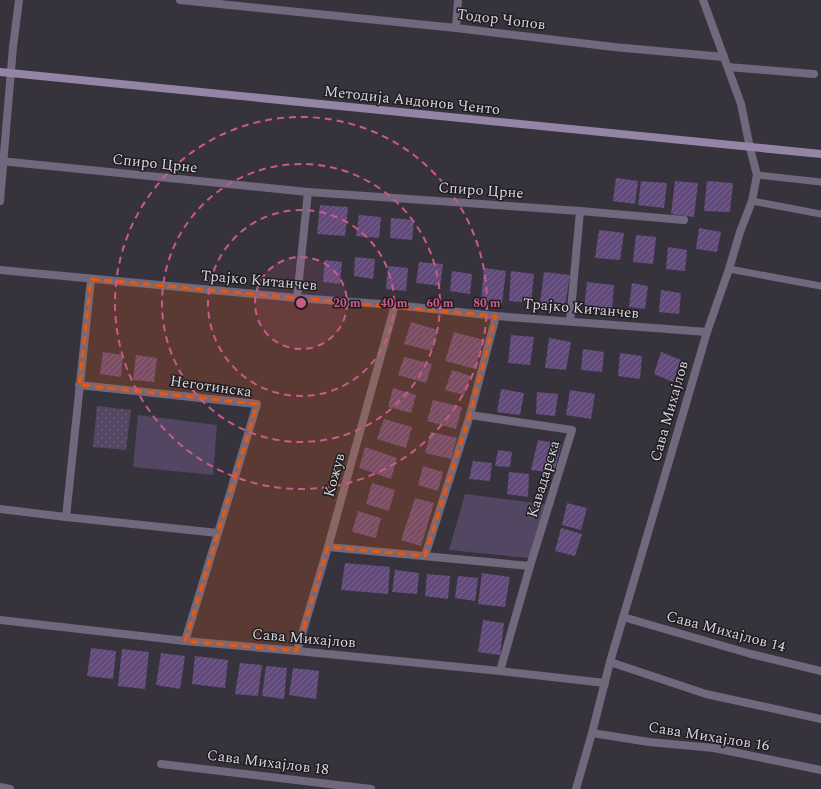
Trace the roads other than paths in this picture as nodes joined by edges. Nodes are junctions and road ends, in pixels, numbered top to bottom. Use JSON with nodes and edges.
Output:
{"nodes":[{"id":1,"x":19,"y":0,"type":"edge"},
{"id":2,"x":180,"y":0,"type":"edge"},
{"id":3,"x":458,"y":0,"type":"edge"},
{"id":4,"x":703,"y":0,"type":"edge"},
{"id":5,"x":456,"y":28,"type":"junction"},
{"id":6,"x":724,"y":57,"type":"junction"},
{"id":7,"x":728,"y":67,"type":"junction"},
{"id":8,"x":0,"y":72,"type":"edge"},
{"id":9,"x":10,"y":74,"type":"junction"},
{"id":10,"x":814,"y":74,"type":"dead end"},
{"id":11,"x":750,"y":148,"type":"junction"},
{"id":12,"x":821,"y":154,"type":"edge"},
{"id":13,"x":2,"y":161,"type":"edge"},
{"id":14,"x":757,"y":175,"type":"junction"},
{"id":15,"x":821,"y":182,"type":"edge"},
{"id":16,"x":308,"y":192,"type":"junction"},
{"id":17,"x":0,"y":201,"type":"edge"},
{"id":18,"x":752,"y":201,"type":"junction"},
{"id":19,"x":580,"y":211,"type":"junction"},
{"id":20,"x":821,"y":214,"type":"edge"},
{"id":21,"x":684,"y":220,"type":"dead end"},
{"id":22,"x":729,"y":269,"type":"junction"},
{"id":23,"x":0,"y":270,"type":"edge"},
{"id":24,"x":91,"y":279,"type":"junction"},
{"id":25,"x":821,"y":286,"type":"edge"},
{"id":26,"x":297,"y":298,"type":"junction"},
{"id":27,"x":395,"y":305,"type":"junction"},
{"id":28,"x":496,"y":316,"type":"junction"},
{"id":29,"x":570,"y":321,"type":"junction"},
{"id":30,"x":707,"y":332,"type":"junction"},
{"id":31,"x":79,"y":385,"type":"junction"},
{"id":32,"x":470,"y":415,"type":"junction"},
{"id":33,"x":0,"y":509,"type":"edge"},
{"id":34,"x":66,"y":517,"type":"junction"},
{"id":35,"x":218,"y":533,"type":"junction"},
{"id":36,"x":328,"y":547,"type":"junction"},
{"id":37,"x":425,"y":556,"type":"junction"},
{"id":38,"x":530,"y":566,"type":"junction"},
{"id":39,"x":623,"y":618,"type":"junction"},
{"id":40,"x":0,"y":620,"type":"edge"},
{"id":41,"x":185,"y":641,"type":"junction"},
{"id":42,"x":297,"y":651,"type":"junction"},
{"id":43,"x":610,"y":662,"type":"junction"},
{"id":44,"x":500,"y":671,"type":"junction"},
{"id":45,"x":821,"y":671,"type":"edge"},
{"id":46,"x":605,"y":683,"type":"junction"},
{"id":47,"x":821,"y":719,"type":"edge"},
{"id":48,"x":592,"y":733,"type":"junction"},
{"id":49,"x":161,"y":764,"type":"dead end"},
{"id":50,"x":821,"y":770,"type":"edge"},
{"id":51,"x":0,"y":787,"type":"edge"},
{"id":52,"x":10,"y":789,"type":"edge"},
{"id":53,"x":371,"y":789,"type":"edge"},
{"id":54,"x":576,"y":789,"type":"edge"}],
"edges":[{"from":1,"to":9,"type":"street"},
{"from":2,"to":5,"type":"street","name":"Тодор Чопов"},
{"from":3,"to":5,"type":"street"},
{"from":4,"to":6,"type":"street","name":"Сава Михајлов"},
{"from":5,"to":6,"type":"street","name":"Тодор Чопов"},
{"from":6,"to":7,"type":"street","name":"Сава Михајлов"},
{"from":7,"to":10,"type":"street"},
{"from":7,"to":11,"type":"street","name":"Сава Михајлов"},
{"from":8,"to":9,"type":"main road","name":"Методија Андонов Ченто"},
{"from":9,"to":11,"type":"main road","name":"Методија Андонов Ченто"},
{"from":9,"to":13,"type":"street"},
{"from":11,"to":12,"type":"main road","name":"Методија Андонов Ченто"},
{"from":11,"to":14,"type":"street","name":"Сава Михајлов"},
{"from":13,"to":16,"type":"street","name":"Спиро Црне"},
{"from":13,"to":17,"type":"street"},
{"from":14,"to":15,"type":"lane"},
{"from":14,"to":18,"type":"street","name":"Сава Михајлов"},
{"from":16,"to":19,"type":"street","name":"Спиро Црне"},
{"from":16,"to":26,"type":"street"},
{"from":18,"to":20,"type":"lane"},
{"from":18,"to":22,"type":"street","name":"Сава Михајлов"},
{"from":19,"to":21,"type":"street","name":"Спиро Црне"},
{"from":19,"to":29,"type":"street"},
{"from":22,"to":25,"type":"lane"},
{"from":22,"to":30,"type":"street","name":"Сава Михајлов"},
{"from":23,"to":24,"type":"street","name":"Трајко Китанчев"},
{"from":24,"to":26,"type":"street","name":"Трајко Китанчев"},
{"from":24,"to":31,"type":"street"},
{"from":26,"to":27,"type":"street","name":"Трајко Китанчев"},
{"from":27,"to":28,"type":"street","name":"Трајко Китанчев"},
{"from":27,"to":36,"type":"street","name":"Кожув"},
{"from":28,"to":29,"type":"street","name":"Трајко Китанчев"},
{"from":28,"to":32,"type":"street"},
{"from":29,"to":30,"type":"street","name":"Трајко Китанчев"},
{"from":30,"to":39,"type":"street","name":"Сава Михајлов"},
{"from":31,"to":34,"type":"street"},
{"from":31,"to":35,"type":"street","name":"Неготинска"},
{"from":32,"to":37,"type":"street"},
{"from":32,"to":38,"type":"street","name":"Кавадарска"},
{"from":33,"to":34,"type":"street"},
{"from":34,"to":35,"type":"street"},
{"from":35,"to":41,"type":"street","name":"Неготинска"},
{"from":36,"to":37,"type":"street"},
{"from":36,"to":42,"type":"street","name":"Кожув"},
{"from":37,"to":38,"type":"street"},
{"from":38,"to":44,"type":"street","name":"Кавадарска"},
{"from":39,"to":43,"type":"street","name":"Сава Михајлов"},
{"from":39,"to":45,"type":"street","name":"Сава Михајлов 14"},
{"from":40,"to":41,"type":"street","name":"Сава Михајлов"},
{"from":41,"to":42,"type":"street","name":"Сава Михајлов"},
{"from":42,"to":44,"type":"street","name":"Сава Михајлов"},
{"from":43,"to":46,"type":"street","name":"Сава Михајлов"},
{"from":43,"to":47,"type":"street"},
{"from":44,"to":46,"type":"street","name":"Сава Михајлов"},
{"from":46,"to":48,"type":"street","name":"Сава Михајлов"},
{"from":48,"to":50,"type":"street","name":"Сава Михајлов 16"},
{"from":48,"to":54,"type":"street","name":"Сава Михајлов"},
{"from":49,"to":53,"type":"street","name":"Сава Михајлов 18"},
{"from":51,"to":52,"type":"street"}]}
